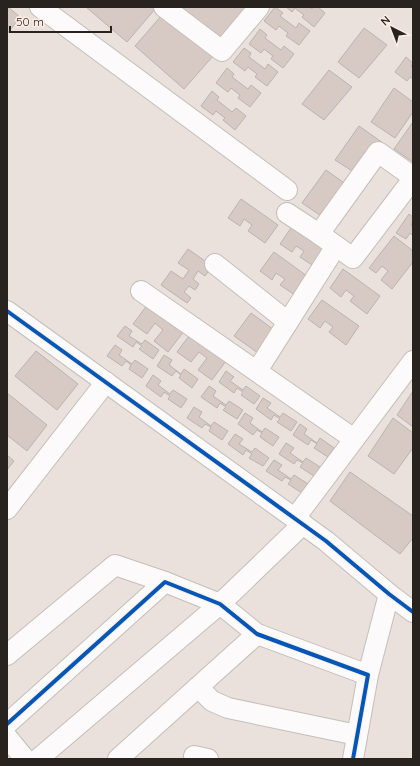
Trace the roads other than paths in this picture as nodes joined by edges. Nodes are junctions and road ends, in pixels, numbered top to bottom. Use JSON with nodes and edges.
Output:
{"nodes":[{"id":1,"x":40,"y":7,"type":"edge"},
{"id":2,"x":164,"y":7,"type":"edge"},
{"id":3,"x":259,"y":7,"type":"edge"},
{"id":4,"x":413,"y":178,"type":"edge"},
{"id":5,"x":287,"y":190,"type":"dead end"},
{"id":6,"x":287,"y":213,"type":"dead end"},
{"id":7,"x":319,"y":234,"type":"junction"},
{"id":8,"x":336,"y":246,"type":"junction"},
{"id":9,"x":215,"y":264,"type":"dead end"},
{"id":10,"x":141,"y":291,"type":"dead end"},
{"id":11,"x":7,"y":310,"type":"edge"},
{"id":12,"x":288,"y":322,"type":"junction"},
{"id":13,"x":413,"y":361,"type":"edge"},
{"id":14,"x":257,"y":371,"type":"junction"},
{"id":15,"x":106,"y":382,"type":"junction"},
{"id":16,"x":354,"y":438,"type":"junction"},
{"id":17,"x":7,"y":509,"type":"edge"},
{"id":18,"x":299,"y":521,"type":"junction"},
{"id":19,"x":165,"y":582,"type":"junction"},
{"id":20,"x":390,"y":594,"type":"junction"},
{"id":21,"x":220,"y":604,"type":"junction"},
{"id":22,"x":413,"y":612,"type":"edge"},
{"id":23,"x":256,"y":634,"type":"junction"},
{"id":24,"x":7,"y":655,"type":"edge"},
{"id":25,"x":368,"y":675,"type":"junction"},
{"id":26,"x":198,"y":687,"type":"junction"},
{"id":27,"x":7,"y":724,"type":"edge"},
{"id":28,"x":357,"y":735,"type":"junction"},
{"id":29,"x":7,"y":737,"type":"edge"},
{"id":30,"x":25,"y":759,"type":"edge"},
{"id":31,"x":38,"y":759,"type":"edge"},
{"id":32,"x":118,"y":759,"type":"edge"},
{"id":33,"x":353,"y":759,"type":"edge"}],
"edges":[{"from":1,"to":5,"type":"street"},
{"from":2,"to":3,"type":"street"},
{"from":4,"to":7,"type":"street"},
{"from":4,"to":8,"type":"street"},
{"from":6,"to":7,"type":"street"},
{"from":7,"to":8,"type":"street"},
{"from":8,"to":12,"type":"street"},
{"from":9,"to":12,"type":"street"},
{"from":10,"to":14,"type":"street"},
{"from":11,"to":15,"type":"street"},
{"from":12,"to":14,"type":"street"},
{"from":13,"to":16,"type":"street"},
{"from":14,"to":16,"type":"street"},
{"from":15,"to":17,"type":"street"},
{"from":15,"to":18,"type":"street"},
{"from":16,"to":18,"type":"street"},
{"from":18,"to":20,"type":"street"},
{"from":18,"to":21,"type":"street"},
{"from":19,"to":21,"type":"street"},
{"from":19,"to":24,"type":"street"},
{"from":19,"to":27,"type":"street"},
{"from":20,"to":22,"type":"street"},
{"from":20,"to":25,"type":"street"},
{"from":21,"to":23,"type":"street"},
{"from":21,"to":31,"type":"street"},
{"from":23,"to":25,"type":"street"},
{"from":23,"to":26,"type":"street"},
{"from":25,"to":28,"type":"street"},
{"from":26,"to":28,"type":"street"},
{"from":26,"to":32,"type":"street"},
{"from":28,"to":33,"type":"street"},
{"from":29,"to":30,"type":"street"}]}
